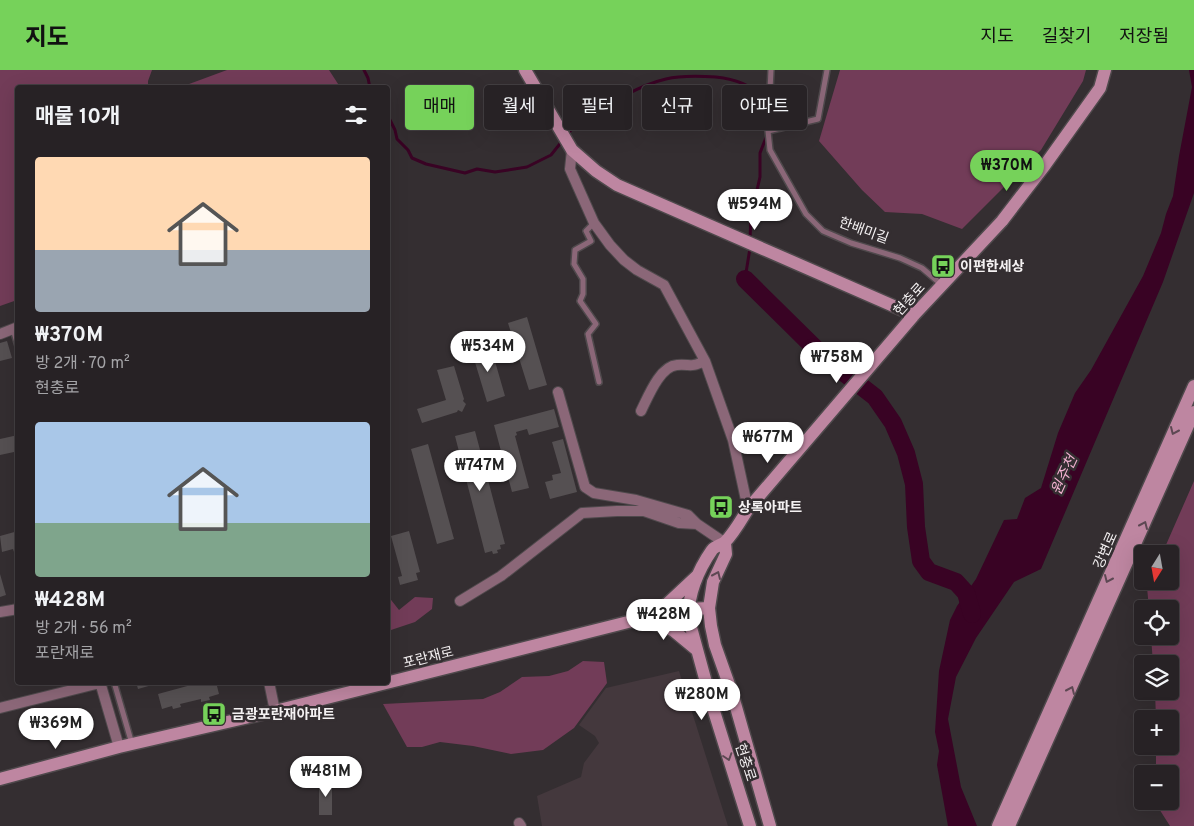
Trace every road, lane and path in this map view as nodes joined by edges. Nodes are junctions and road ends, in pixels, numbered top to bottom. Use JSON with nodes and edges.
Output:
{"nodes":[{"id":1,"x":525,"y":70,"type":"edge"},
{"id":2,"x":770,"y":70,"type":"edge"},
{"id":3,"x":827,"y":70,"type":"edge"},
{"id":4,"x":1105,"y":70,"type":"edge"},
{"id":5,"x":768,"y":131,"type":"junction"},
{"id":6,"x":571,"y":148,"type":"junction"},
{"id":7,"x":594,"y":223,"type":"junction"},
{"id":8,"x":942,"y":285,"type":"junction"},
{"id":9,"x":914,"y":315,"type":"junction"},
{"id":10,"x":15,"y":328,"type":"edge"},
{"id":11,"x":0,"y":334,"type":"edge"},
{"id":12,"x":704,"y":361,"type":"junction"},
{"id":13,"x":599,"y":382,"type":"dead end"},
{"id":14,"x":1194,"y":386,"type":"edge"},
{"id":15,"x":558,"y":392,"type":"dead end"},
{"id":16,"x":641,"y":411,"type":"dead end"},
{"id":17,"x":1194,"y":412,"type":"edge"},
{"id":18,"x":748,"y":510,"type":"junction"},
{"id":19,"x":697,"y":524,"type":"junction"},
{"id":20,"x":724,"y":543,"type":"junction"},
{"id":21,"x":698,"y":574,"type":"junction"},
{"id":22,"x":460,"y":601,"type":"dead end"},
{"id":23,"x":688,"y":608,"type":"junction"},
{"id":24,"x":710,"y":608,"type":"junction"},
{"id":25,"x":15,"y":610,"type":"edge"},
{"id":26,"x":0,"y":612,"type":"edge"},
{"id":27,"x":636,"y":620,"type":"junction"},
{"id":28,"x":697,"y":650,"type":"junction"},
{"id":29,"x":390,"y":682,"type":"edge"},
{"id":30,"x":92,"y":685,"type":"edge"},
{"id":31,"x":101,"y":685,"type":"edge"},
{"id":32,"x":115,"y":685,"type":"edge"},
{"id":33,"x":270,"y":685,"type":"edge"},
{"id":34,"x":378,"y":685,"type":"edge"},
{"id":35,"x":0,"y":708,"type":"edge"},
{"id":36,"x":275,"y":711,"type":"junction"},
{"id":37,"x":1047,"y":729,"type":"junction"},
{"id":38,"x":126,"y":746,"type":"junction"},
{"id":39,"x":0,"y":779,"type":"edge"},
{"id":40,"x":750,"y":826,"type":"edge"},
{"id":41,"x":770,"y":826,"type":"edge"},
{"id":42,"x":998,"y":826,"type":"edge"},
{"id":43,"x":1009,"y":826,"type":"edge"}],
"edges":[{"from":1,"to":6,"type":"street"},
{"from":2,"to":5,"type":"lane","name":"한배미길"},
{"from":3,"to":5,"type":"lane"},
{"from":4,"to":8,"type":"street","name":"현충로"},
{"from":5,"to":8,"type":"lane","name":"한배미길"},
{"from":6,"to":7,"type":"street"},
{"from":6,"to":9,"type":"street"},
{"from":7,"to":12,"type":"street"},
{"from":7,"to":13,"type":"lane"},
{"from":8,"to":9,"type":"street","name":"현충로"},
{"from":9,"to":18,"type":"street","name":"현충로"},
{"from":10,"to":11,"type":"street"},
{"from":12,"to":16,"type":"street"},
{"from":12,"to":18,"type":"street"},
{"from":14,"to":37,"type":"street","name":"강변로","one_way":true},
{"from":15,"to":19,"type":"street"},
{"from":37,"to":17,"type":"street","name":"강변로","one_way":true},
{"from":18,"to":20,"type":"street","name":"현충로"},
{"from":19,"to":20,"type":"street"},
{"from":19,"to":22,"type":"street"},
{"from":20,"to":21,"type":"street","name":"현충로"},
{"from":24,"to":20,"type":"street","name":"현충로","one_way":true},
{"from":21,"to":23,"type":"street","name":"현충로"},
{"from":21,"to":27,"type":"street"},
{"from":23,"to":24,"type":"street","name":"포란재로"},
{"from":23,"to":27,"type":"street","name":"포란재로"},
{"from":23,"to":28,"type":"street","name":"현충로"},
{"from":24,"to":41,"type":"street","name":"현충로"},
{"from":25,"to":26,"type":"street"},
{"from":27,"to":28,"type":"street"},
{"from":27,"to":29,"type":"street","name":"포란재로"},
{"from":28,"to":40,"type":"street","name":"현충로","one_way":true},
{"from":30,"to":35,"type":"street"},
{"from":31,"to":38,"type":"street"},
{"from":32,"to":38,"type":"lane"},
{"from":33,"to":36,"type":"street"},
{"from":34,"to":36,"type":"street","name":"포란재로"},
{"from":36,"to":38,"type":"street","name":"포란재로"},
{"from":37,"to":42,"type":"street"},
{"from":37,"to":43,"type":"street"},
{"from":38,"to":39,"type":"street","name":"포란재로"}]}
